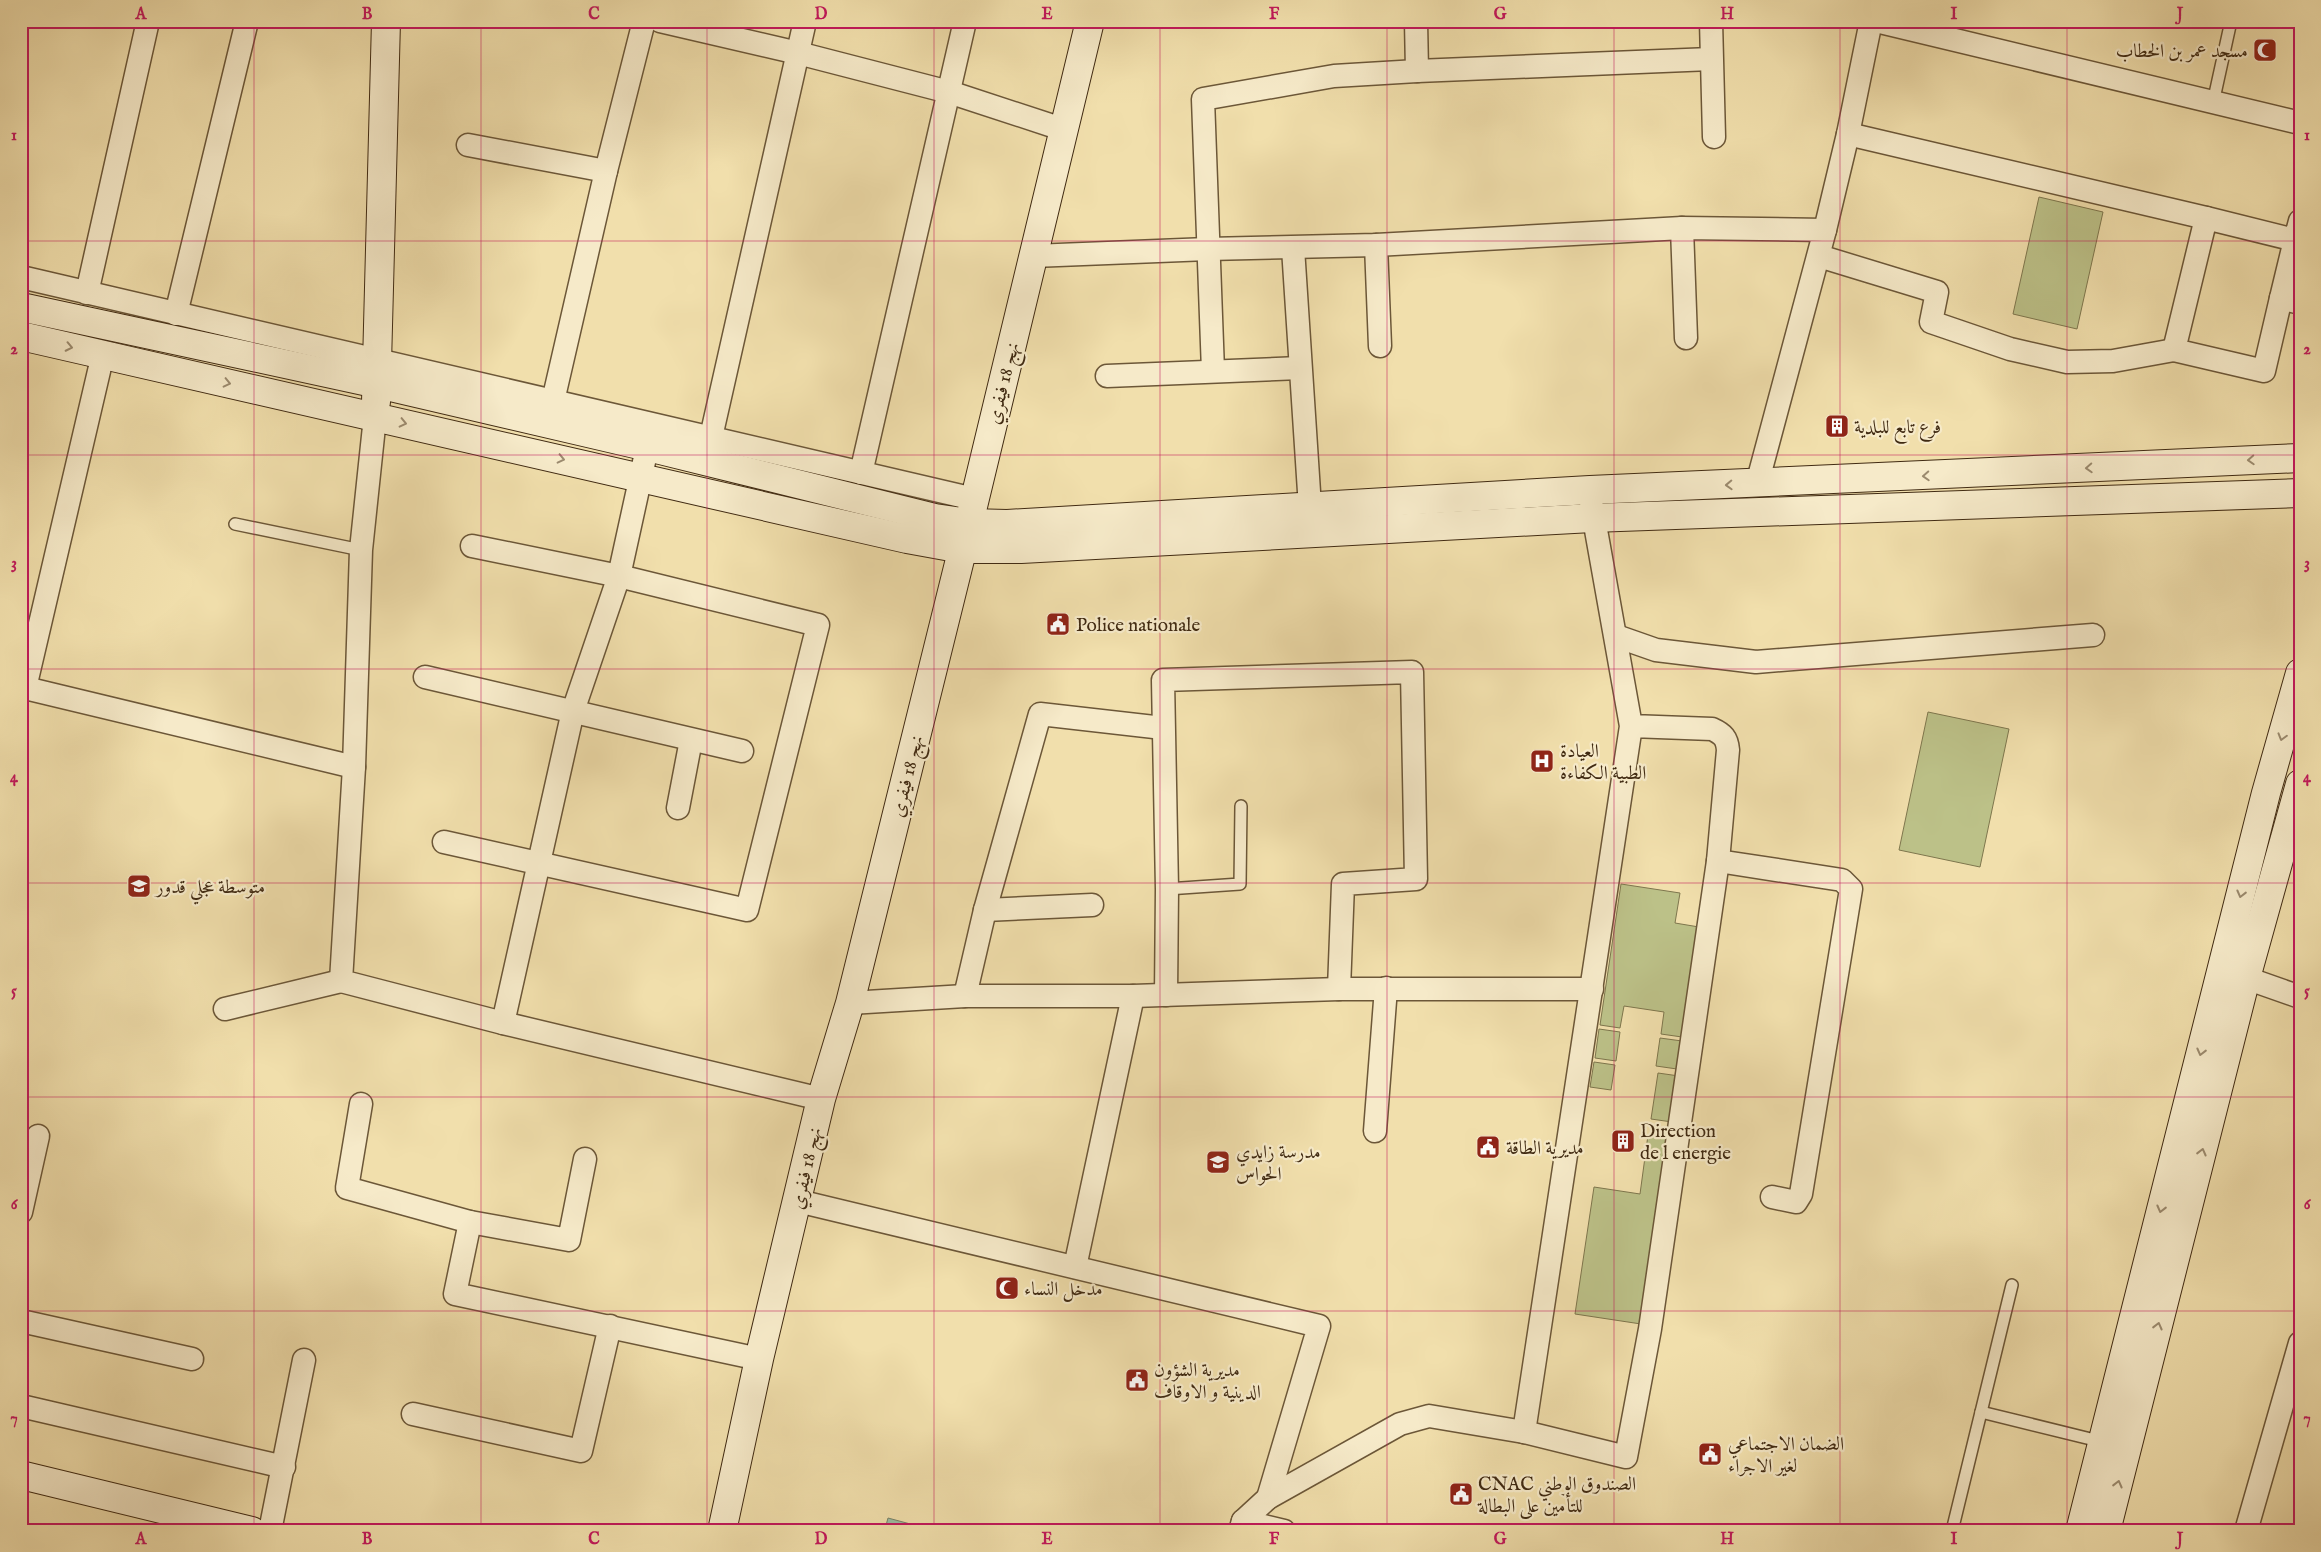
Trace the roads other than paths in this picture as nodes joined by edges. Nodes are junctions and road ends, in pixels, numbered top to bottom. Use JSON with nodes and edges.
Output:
{"nodes":[{"id":1,"x":148,"y":21,"type":"edge"},
{"id":2,"x":247,"y":21,"type":"edge"},
{"id":3,"x":386,"y":21,"type":"edge"},
{"id":4,"x":644,"y":21,"type":"edge"},
{"id":5,"x":660,"y":21,"type":"edge"},
{"id":6,"x":805,"y":21,"type":"edge"},
{"id":7,"x":965,"y":21,"type":"edge"},
{"id":8,"x":1090,"y":21,"type":"edge"},
{"id":9,"x":1416,"y":21,"type":"edge"},
{"id":10,"x":1711,"y":21,"type":"edge"},
{"id":11,"x":1871,"y":21,"type":"edge"},
{"id":12,"x":1876,"y":21,"type":"edge"},
{"id":13,"x":2231,"y":21,"type":"edge"},
{"id":14,"x":798,"y":53,"type":"junction"},
{"id":15,"x":1711,"y":59,"type":"junction"},
{"id":16,"x":1418,"y":71,"type":"junction"},
{"id":17,"x":949,"y":92,"type":"junction"},
{"id":18,"x":2214,"y":103,"type":"junction"},
{"id":19,"x":2300,"y":123,"type":"edge"},
{"id":20,"x":1066,"y":130,"type":"junction"},
{"id":21,"x":1848,"y":134,"type":"junction"},
{"id":22,"x":1714,"y":137,"type":"dead end"},
{"id":23,"x":468,"y":145,"type":"dead end"},
{"id":24,"x":606,"y":171,"type":"junction"},
{"id":25,"x":2206,"y":218,"type":"junction"},
{"id":26,"x":1682,"y":228,"type":"junction"},
{"id":27,"x":1825,"y":230,"type":"junction"},
{"id":28,"x":2298,"y":230,"type":"edge"},
{"id":29,"x":1376,"y":245,"type":"junction"},
{"id":30,"x":1208,"y":248,"type":"junction"},
{"id":31,"x":1293,"y":248,"type":"junction"},
{"id":32,"x":1033,"y":256,"type":"junction"},
{"id":33,"x":1819,"y":256,"type":"junction"},
{"id":34,"x":21,"y":277,"type":"edge"},
{"id":35,"x":87,"y":293,"type":"junction"},
{"id":36,"x":2290,"y":300,"type":"edge"},
{"id":37,"x":21,"y":307,"type":"edge"},
{"id":38,"x":176,"y":314,"type":"junction"},
{"id":39,"x":21,"y":336,"type":"edge"},
{"id":40,"x":1686,"y":338,"type":"dead end"},
{"id":41,"x":1380,"y":346,"type":"dead end"},
{"id":42,"x":2174,"y":350,"type":"junction"},
{"id":43,"x":103,"y":354,"type":"junction"},
{"id":44,"x":1300,"y":368,"type":"junction"},
{"id":45,"x":1213,"y":371,"type":"junction"},
{"id":46,"x":378,"y":372,"type":"junction"},
{"id":47,"x":1107,"y":376,"type":"dead end"},
{"id":48,"x":552,"y":401,"type":"junction"},
{"id":49,"x":375,"y":417,"type":"junction"},
{"id":50,"x":650,"y":435,"type":"junction"},
{"id":51,"x":711,"y":437,"type":"junction"},
{"id":52,"x":2300,"y":458,"type":"edge"},
{"id":53,"x":861,"y":474,"type":"junction"},
{"id":54,"x":641,"y":477,"type":"junction"},
{"id":55,"x":1757,"y":484,"type":"junction"},
{"id":56,"x":1590,"y":490,"type":"junction"},
{"id":57,"x":2300,"y":492,"type":"edge"},
{"id":58,"x":1310,"y":507,"type":"junction"},
{"id":59,"x":972,"y":511,"type":"junction"},
{"id":60,"x":1592,"y":518,"type":"junction"},
{"id":61,"x":235,"y":524,"type":"dead end"},
{"id":62,"x":472,"y":546,"type":"dead end"},
{"id":63,"x":962,"y":549,"type":"junction"},
{"id":64,"x":361,"y":550,"type":"junction"},
{"id":65,"x":618,"y":576,"type":"junction"},
{"id":66,"x":2093,"y":635,"type":"dead end"},
{"id":67,"x":1616,"y":636,"type":"junction"},
{"id":68,"x":2300,"y":673,"type":"edge"},
{"id":69,"x":425,"y":677,"type":"dead end"},
{"id":70,"x":23,"y":688,"type":"edge"},
{"id":71,"x":573,"y":711,"type":"junction"},
{"id":72,"x":1631,"y":726,"type":"junction"},
{"id":73,"x":1162,"y":728,"type":"junction"},
{"id":74,"x":691,"y":740,"type":"junction"},
{"id":75,"x":742,"y":751,"type":"dead end"},
{"id":76,"x":354,"y":767,"type":"junction"},
{"id":77,"x":2300,"y":784,"type":"edge"},
{"id":78,"x":1241,"y":806,"type":"dead end"},
{"id":79,"x":678,"y":808,"type":"dead end"},
{"id":80,"x":2295,"y":822,"type":"edge"},
{"id":81,"x":444,"y":842,"type":"dead end"},
{"id":82,"x":1718,"y":861,"type":"junction"},
{"id":83,"x":539,"y":864,"type":"junction"},
{"id":84,"x":1167,"y":889,"type":"junction"},
{"id":85,"x":1092,"y":905,"type":"dead end"},
{"id":86,"x":985,"y":910,"type":"junction"},
{"id":87,"x":2246,"y":978,"type":"junction"},
{"id":88,"x":341,"y":980,"type":"junction"},
{"id":89,"x":1386,"y":988,"type":"junction"},
{"id":90,"x":1339,"y":989,"type":"junction"},
{"id":91,"x":1592,"y":989,"type":"junction"},
{"id":92,"x":1166,"y":995,"type":"junction"},
{"id":93,"x":965,"y":996,"type":"junction"},
{"id":94,"x":1133,"y":996,"type":"junction"},
{"id":95,"x":2300,"y":997,"type":"edge"},
{"id":96,"x":850,"y":1003,"type":"junction"},
{"id":97,"x":225,"y":1009,"type":"dead end"},
{"id":98,"x":504,"y":1023,"type":"junction"},
{"id":99,"x":821,"y":1099,"type":"junction"},
{"id":100,"x":361,"y":1104,"type":"dead end"},
{"id":101,"x":1375,"y":1131,"type":"dead end"},
{"id":102,"x":38,"y":1136,"type":"dead end"},
{"id":103,"x":585,"y":1159,"type":"dead end"},
{"id":104,"x":1772,"y":1197,"type":"dead end"},
{"id":105,"x":798,"y":1201,"type":"junction"},
{"id":106,"x":21,"y":1212,"type":"edge"},
{"id":107,"x":470,"y":1222,"type":"junction"},
{"id":108,"x":1075,"y":1267,"type":"junction"},
{"id":109,"x":2012,"y":1285,"type":"dead end"},
{"id":110,"x":21,"y":1321,"type":"edge"},
{"id":111,"x":610,"y":1326,"type":"junction"},
{"id":112,"x":2300,"y":1343,"type":"edge"},
{"id":113,"x":192,"y":1359,"type":"dead end"},
{"id":114,"x":759,"y":1359,"type":"junction"},
{"id":115,"x":304,"y":1360,"type":"dead end"},
{"id":116,"x":21,"y":1406,"type":"edge"},
{"id":117,"x":1981,"y":1412,"type":"junction"},
{"id":118,"x":413,"y":1414,"type":"dead end"},
{"id":119,"x":1524,"y":1432,"type":"junction"},
{"id":120,"x":2103,"y":1442,"type":"junction"},
{"id":121,"x":284,"y":1468,"type":"junction"},
{"id":122,"x":21,"y":1475,"type":"edge"},
{"id":123,"x":1268,"y":1498,"type":"junction"},
{"id":124,"x":1241,"y":1526,"type":"edge"},
{"id":125,"x":252,"y":1531,"type":"edge"},
{"id":126,"x":270,"y":1531,"type":"edge"},
{"id":127,"x":722,"y":1531,"type":"edge"},
{"id":128,"x":1284,"y":1531,"type":"edge"},
{"id":129,"x":1952,"y":1531,"type":"edge"},
{"id":130,"x":2080,"y":1531,"type":"edge"},
{"id":131,"x":2106,"y":1531,"type":"edge"},
{"id":132,"x":2246,"y":1531,"type":"edge"}],
"edges":[{"from":1,"to":35,"type":"street"},
{"from":2,"to":38,"type":"street"},
{"from":3,"to":46,"type":"main road"},
{"from":4,"to":24,"type":"street"},
{"from":5,"to":14,"type":"street"},
{"from":6,"to":14,"type":"street"},
{"from":7,"to":17,"type":"street"},
{"from":8,"to":20,"type":"main road","name":"نهج 18 فيفري"},
{"from":9,"to":16,"type":"street"},
{"from":10,"to":15,"type":"street"},
{"from":11,"to":21,"type":"street"},
{"from":12,"to":18,"type":"street"},
{"from":13,"to":18,"type":"lane"},
{"from":14,"to":17,"type":"street"},
{"from":14,"to":51,"type":"street"},
{"from":15,"to":16,"type":"street"},
{"from":15,"to":22,"type":"street"},
{"from":16,"to":30,"type":"street"},
{"from":17,"to":20,"type":"street"},
{"from":17,"to":53,"type":"street"},
{"from":18,"to":19,"type":"street"},
{"from":20,"to":32,"type":"main road","name":"نهج 18 فيفري"},
{"from":21,"to":25,"type":"street"},
{"from":21,"to":27,"type":"street"},
{"from":23,"to":24,"type":"street"},
{"from":24,"to":48,"type":"street"},
{"from":25,"to":28,"type":"street"},
{"from":25,"to":42,"type":"street"},
{"from":26,"to":27,"type":"street"},
{"from":26,"to":29,"type":"street"},
{"from":26,"to":40,"type":"street"},
{"from":27,"to":33,"type":"street"},
{"from":28,"to":36,"type":"street"},
{"from":29,"to":31,"type":"street"},
{"from":29,"to":41,"type":"street"},
{"from":30,"to":31,"type":"street"},
{"from":30,"to":32,"type":"street"},
{"from":30,"to":45,"type":"street"},
{"from":31,"to":44,"type":"street"},
{"from":32,"to":59,"type":"main road","name":"نهج 18 فيفري"},
{"from":33,"to":42,"type":"street"},
{"from":33,"to":55,"type":"street"},
{"from":34,"to":35,"type":"street"},
{"from":35,"to":38,"type":"street"},
{"from":36,"to":42,"type":"street"},
{"from":37,"to":46,"type":"main road"},
{"from":38,"to":46,"type":"street"},
{"from":39,"to":43,"type":"main road","one_way":true},
{"from":43,"to":49,"type":"main road","one_way":true},
{"from":43,"to":70,"type":"street"},
{"from":44,"to":45,"type":"street"},
{"from":44,"to":58,"type":"street"},
{"from":45,"to":47,"type":"street"},
{"from":46,"to":48,"type":"street"},
{"from":46,"to":49,"type":"main road"},
{"from":46,"to":50,"type":"main road"},
{"from":48,"to":50,"type":"street"},
{"from":49,"to":54,"type":"main road","one_way":true},
{"from":49,"to":64,"type":"street"},
{"from":50,"to":51,"type":"street"},
{"from":50,"to":54,"type":"street"},
{"from":50,"to":59,"type":"main road"},
{"from":51,"to":53,"type":"street"},
{"from":52,"to":55,"type":"main road","one_way":true},
{"from":53,"to":59,"type":"street"},
{"from":54,"to":63,"type":"main road"},
{"from":54,"to":65,"type":"street"},
{"from":55,"to":56,"type":"main road","one_way":true},
{"from":56,"to":58,"type":"main road"},
{"from":56,"to":60,"type":"street"},
{"from":57,"to":60,"type":"main road"},
{"from":58,"to":59,"type":"main road"},
{"from":59,"to":63,"type":"main road","name":"نهج 18 فيفري"},
{"from":60,"to":63,"type":"main road"},
{"from":60,"to":67,"type":"street"},
{"from":61,"to":64,"type":"lane"},
{"from":62,"to":65,"type":"street"},
{"from":63,"to":96,"type":"main road","name":"نهج 18 فيفري"},
{"from":64,"to":76,"type":"street"},
{"from":65,"to":71,"type":"street"},
{"from":65,"to":83,"type":"street"},
{"from":66,"to":67,"type":"street"},
{"from":67,"to":72,"type":"street"},
{"from":68,"to":120,"type":"main road","one_way":true},
{"from":69,"to":71,"type":"street"},
{"from":70,"to":76,"type":"street"},
{"from":71,"to":74,"type":"street"},
{"from":71,"to":83,"type":"street"},
{"from":72,"to":82,"type":"street"},
{"from":72,"to":91,"type":"street"},
{"from":73,"to":84,"type":"street"},
{"from":73,"to":86,"type":"street"},
{"from":73,"to":90,"type":"street"},
{"from":74,"to":75,"type":"street"},
{"from":74,"to":79,"type":"street"},
{"from":76,"to":88,"type":"street"},
{"from":77,"to":80,"type":"main road"},
{"from":78,"to":84,"type":"lane"},
{"from":80,"to":87,"type":"main road"},
{"from":81,"to":83,"type":"street"},
{"from":82,"to":104,"type":"street"},
{"from":82,"to":119,"type":"street"},
{"from":83,"to":98,"type":"street"},
{"from":84,"to":92,"type":"street"},
{"from":85,"to":86,"type":"street"},
{"from":86,"to":93,"type":"street"},
{"from":87,"to":95,"type":"street"},
{"from":131,"to":87,"type":"main road","one_way":true},
{"from":88,"to":97,"type":"street"},
{"from":88,"to":98,"type":"street"},
{"from":89,"to":90,"type":"street"},
{"from":89,"to":91,"type":"street"},
{"from":89,"to":101,"type":"street"},
{"from":90,"to":92,"type":"street"},
{"from":91,"to":119,"type":"street"},
{"from":92,"to":94,"type":"street"},
{"from":93,"to":94,"type":"street"},
{"from":93,"to":96,"type":"street"},
{"from":94,"to":108,"type":"street"},
{"from":96,"to":99,"type":"main road","name":"نهج 18 فيفري"},
{"from":98,"to":99,"type":"street"},
{"from":99,"to":105,"type":"main road","name":"نهج 18 فيفري"},
{"from":100,"to":107,"type":"street"},
{"from":102,"to":106,"type":"street"},
{"from":103,"to":107,"type":"street"},
{"from":105,"to":108,"type":"street"},
{"from":105,"to":114,"type":"main road","name":"نهج 18 فيفري"},
{"from":107,"to":111,"type":"street"},
{"from":108,"to":123,"type":"street"},
{"from":109,"to":117,"type":"lane"},
{"from":110,"to":113,"type":"street"},
{"from":111,"to":114,"type":"street"},
{"from":111,"to":118,"type":"street"},
{"from":112,"to":132,"type":"street"},
{"from":114,"to":127,"type":"main road","name":"نهج 18 فيفري"},
{"from":115,"to":121,"type":"street"},
{"from":116,"to":121,"type":"street"},
{"from":117,"to":120,"type":"lane"},
{"from":117,"to":129,"type":"lane"},
{"from":119,"to":123,"type":"street"},
{"from":120,"to":130,"type":"main road"},
{"from":121,"to":126,"type":"street"},
{"from":122,"to":125,"type":"main road"},
{"from":123,"to":124,"type":"street"},
{"from":124,"to":128,"type":"street"}]}
